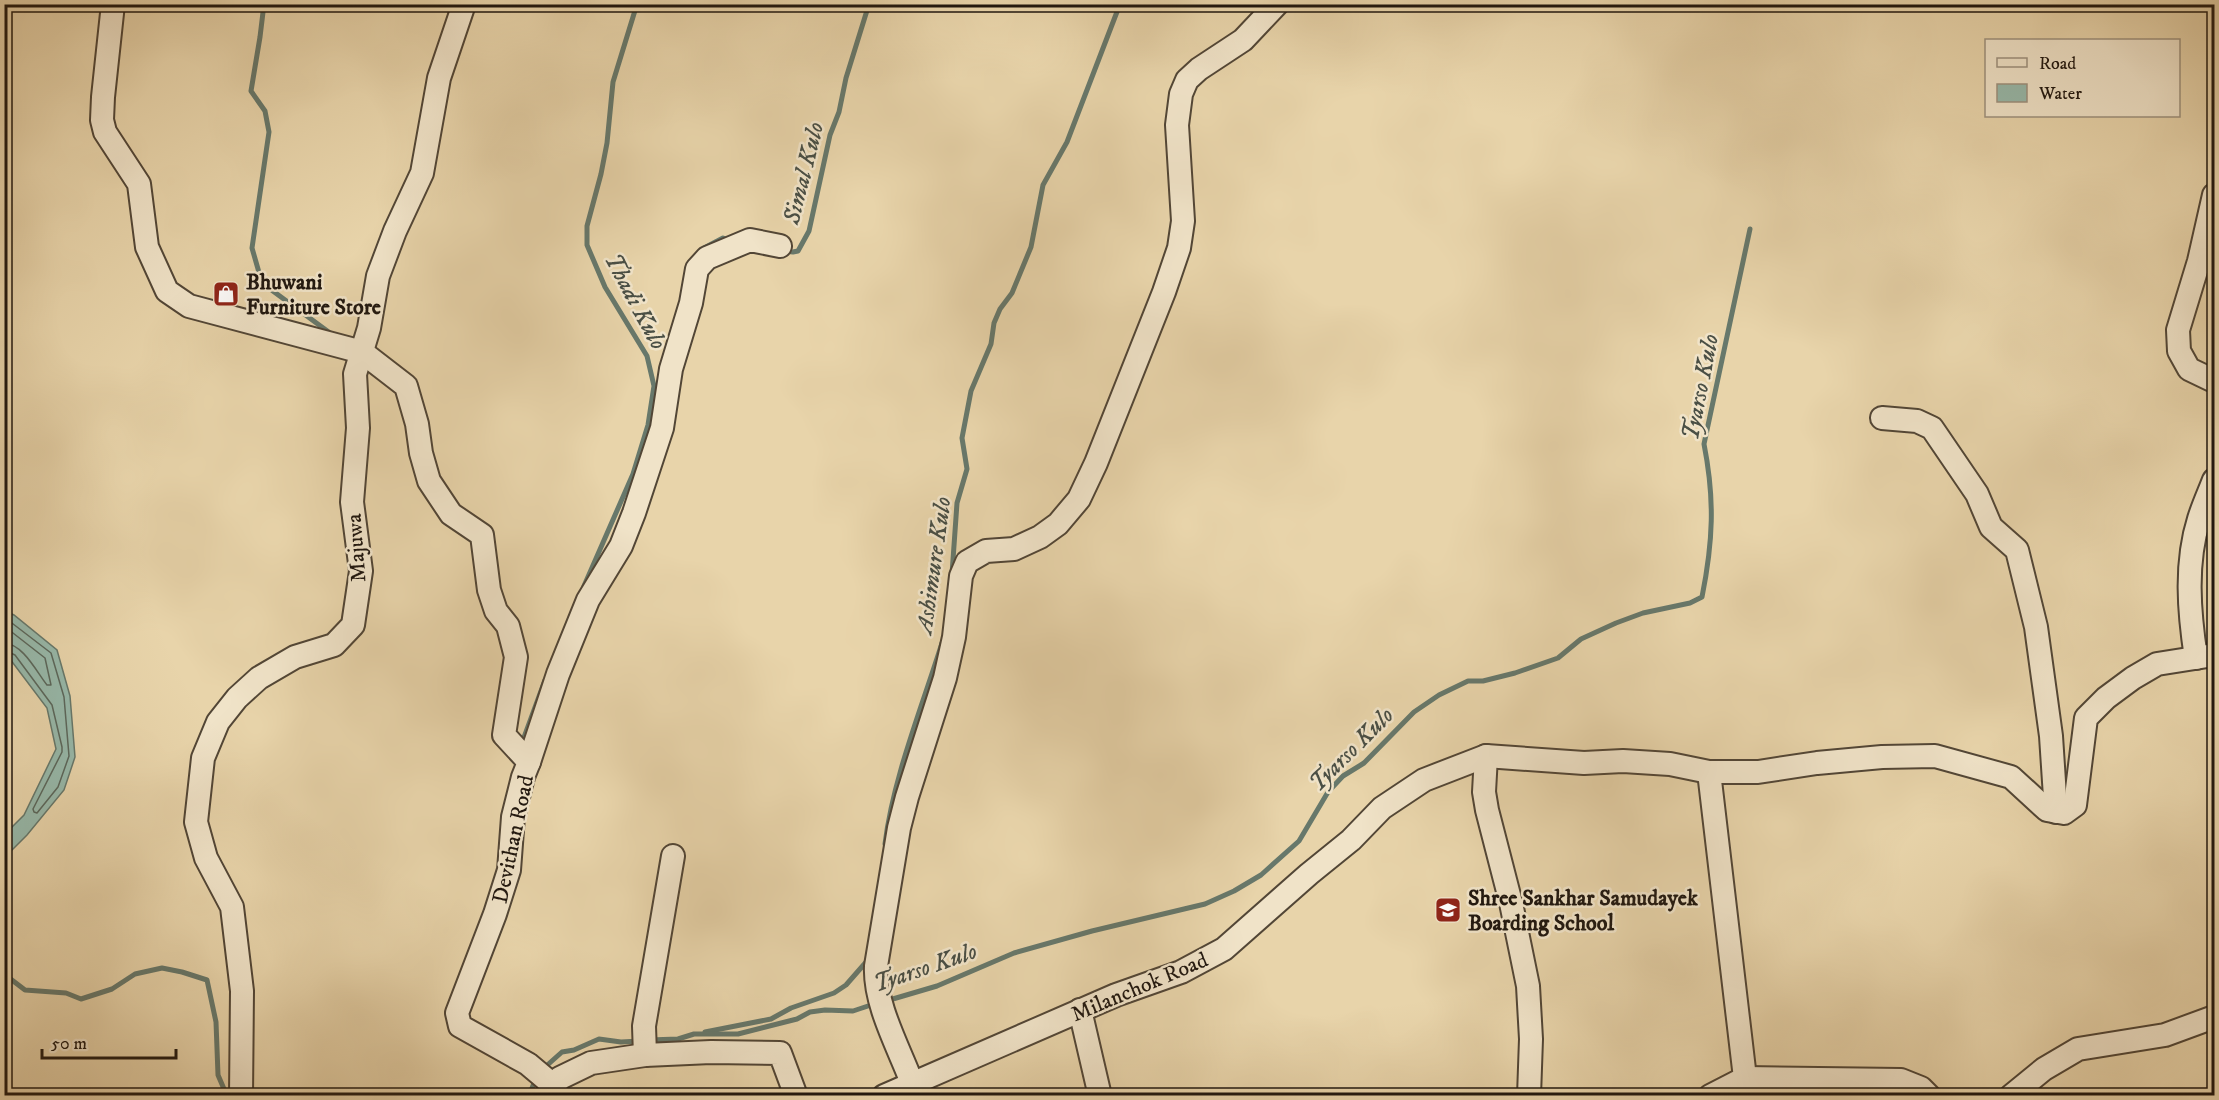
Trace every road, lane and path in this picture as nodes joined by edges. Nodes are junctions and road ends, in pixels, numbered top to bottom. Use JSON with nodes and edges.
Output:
{"nodes":[{"id":1,"x":113,"y":4,"type":"edge"},
{"id":2,"x":464,"y":4,"type":"edge"},
{"id":3,"x":1277,"y":4,"type":"edge"},
{"id":4,"x":2214,"y":195,"type":"edge"},
{"id":5,"x":780,"y":246,"type":"dead end"},
{"id":6,"x":362,"y":352,"type":"junction"},
{"id":7,"x":2214,"y":381,"type":"edge"},
{"id":8,"x":1882,"y":418,"type":"dead end"},
{"id":9,"x":2214,"y":480,"type":"edge"},
{"id":10,"x":2205,"y":656,"type":"edge"},
{"id":11,"x":1486,"y":756,"type":"junction"},
{"id":12,"x":527,"y":760,"type":"junction"},
{"id":13,"x":1710,"y":772,"type":"junction"},
{"id":14,"x":2056,"y":812,"type":"junction"},
{"id":15,"x":673,"y":856,"type":"dead end"},
{"id":16,"x":1080,"y":1010,"type":"junction"},
{"id":17,"x":2214,"y":1017,"type":"edge"},
{"id":18,"x":645,"y":1055,"type":"junction"},
{"id":19,"x":1745,"y":1078,"type":"junction"},
{"id":20,"x":912,"y":1083,"type":"junction"},
{"id":21,"x":548,"y":1086,"type":"edge"},
{"id":22,"x":242,"y":1095,"type":"edge"},
{"id":23,"x":796,"y":1095,"type":"edge"},
{"id":24,"x":884,"y":1095,"type":"edge"},
{"id":25,"x":1100,"y":1095,"type":"edge"},
{"id":26,"x":1529,"y":1095,"type":"edge"},
{"id":27,"x":1710,"y":1095,"type":"edge"},
{"id":28,"x":1929,"y":1095,"type":"edge"},
{"id":29,"x":2011,"y":1095,"type":"edge"}],
"edges":[{"from":1,"to":6,"type":"street","name":"Devithan Road"},
{"from":2,"to":6,"type":"street","name":"Majuwa"},
{"from":3,"to":20,"type":"street"},
{"from":4,"to":7,"type":"street"},
{"from":5,"to":12,"type":"street"},
{"from":6,"to":12,"type":"street","name":"Devithan Road"},
{"from":6,"to":22,"type":"street","name":"Majuwa"},
{"from":8,"to":14,"type":"street"},
{"from":9,"to":10,"type":"street"},
{"from":10,"to":14,"type":"street"},
{"from":11,"to":13,"type":"street"},
{"from":11,"to":16,"type":"street","name":"Milanchok Road"},
{"from":11,"to":26,"type":"street"},
{"from":12,"to":21,"type":"street","name":"Devithan Road"},
{"from":13,"to":14,"type":"street"},
{"from":13,"to":19,"type":"street"},
{"from":15,"to":18,"type":"street"},
{"from":16,"to":20,"type":"street","name":"Milanchok Road"},
{"from":16,"to":25,"type":"street"},
{"from":17,"to":29,"type":"street"},
{"from":18,"to":21,"type":"street"},
{"from":18,"to":23,"type":"street"},
{"from":19,"to":27,"type":"street"},
{"from":19,"to":28,"type":"street"},
{"from":20,"to":24,"type":"street","name":"Milanchok Road"}]}
